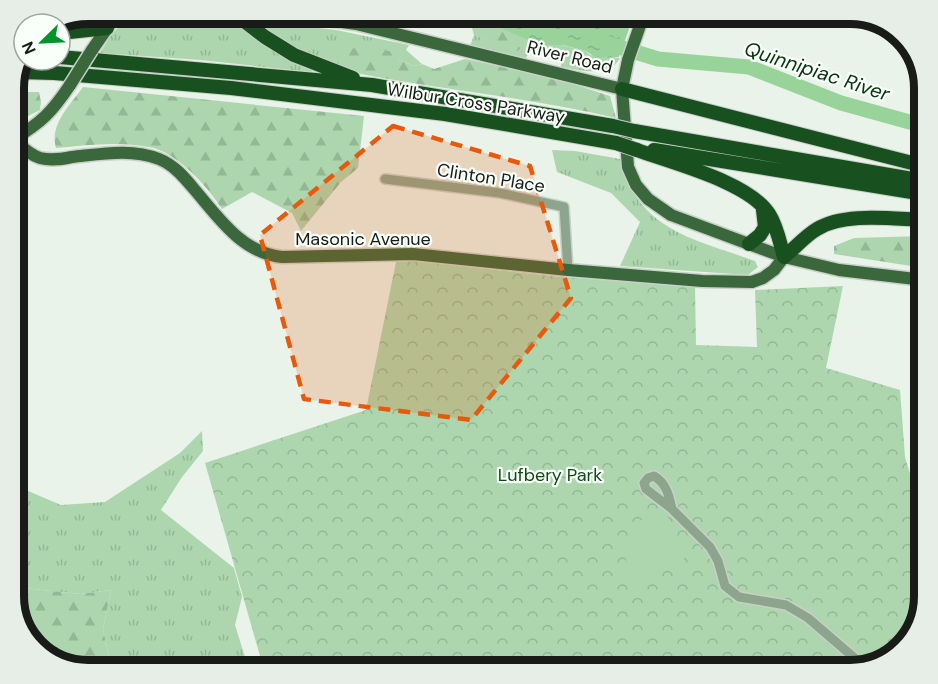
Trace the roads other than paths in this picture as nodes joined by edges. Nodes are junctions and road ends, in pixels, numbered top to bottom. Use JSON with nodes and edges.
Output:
{"nodes":[{"id":1,"x":110,"y":24,"type":"edge"},
{"id":2,"x":248,"y":24,"type":"edge"},
{"id":3,"x":356,"y":24,"type":"edge"},
{"id":4,"x":640,"y":24,"type":"edge"},
{"id":5,"x":107,"y":28,"type":"junction"},
{"id":6,"x":72,"y":32,"type":"edge"},
{"id":7,"x":72,"y":58,"type":"edge"},
{"id":8,"x":26,"y":72,"type":"edge"},
{"id":9,"x":372,"y":85,"type":"junction"},
{"id":10,"x":622,"y":89,"type":"junction"},
{"id":11,"x":24,"y":133,"type":"edge"},
{"id":12,"x":24,"y":148,"type":"edge"},
{"id":13,"x":637,"y":149,"type":"junction"},
{"id":14,"x":914,"y":163,"type":"edge"},
{"id":15,"x":386,"y":179,"type":"dead end"},
{"id":16,"x":914,"y":179,"type":"edge"},
{"id":17,"x":914,"y":192,"type":"edge"},
{"id":18,"x":760,"y":202,"type":"junction"},
{"id":19,"x":914,"y":220,"type":"edge"},
{"id":20,"x":749,"y":244,"type":"junction"},
{"id":21,"x":784,"y":257,"type":"junction"},
{"id":22,"x":568,"y":270,"type":"junction"},
{"id":23,"x":914,"y":279,"type":"edge"},
{"id":24,"x":672,"y":509,"type":"dead end"},
{"id":25,"x":856,"y":660,"type":"edge"}],
"edges":[{"from":1,"to":5,"type":"main road"},
{"from":2,"to":9,"type":"highway"},
{"from":3,"to":10,"type":"main road","name":"River Road"},
{"from":4,"to":10,"type":"main road"},
{"from":5,"to":6,"type":"highway"},
{"from":5,"to":11,"type":"main road","bridge":true},
{"from":7,"to":9,"type":"highway","name":"Wilbur Cross Parkway"},
{"from":8,"to":13,"type":"highway","name":"Wilbur Cross Parkway","bridge":true},
{"from":9,"to":16,"type":"highway","name":"Wilbur Cross Parkway","bridge":true},
{"from":10,"to":14,"type":"highway"},
{"from":10,"to":20,"type":"main road"},
{"from":12,"to":22,"type":"main road","name":"Masonic Avenue"},
{"from":13,"to":17,"type":"highway","name":"Wilbur Cross Parkway"},
{"from":13,"to":18,"type":"highway"},
{"from":15,"to":22,"type":"street","name":"Clinton Place"},
{"from":18,"to":20,"type":"highway"},
{"from":18,"to":21,"type":"highway"},
{"from":19,"to":21,"type":"highway"},
{"from":20,"to":21,"type":"main road"},
{"from":21,"to":22,"type":"main road","name":"Masonic Avenue"},
{"from":21,"to":23,"type":"main road"},
{"from":24,"to":25,"type":"street"}]}
